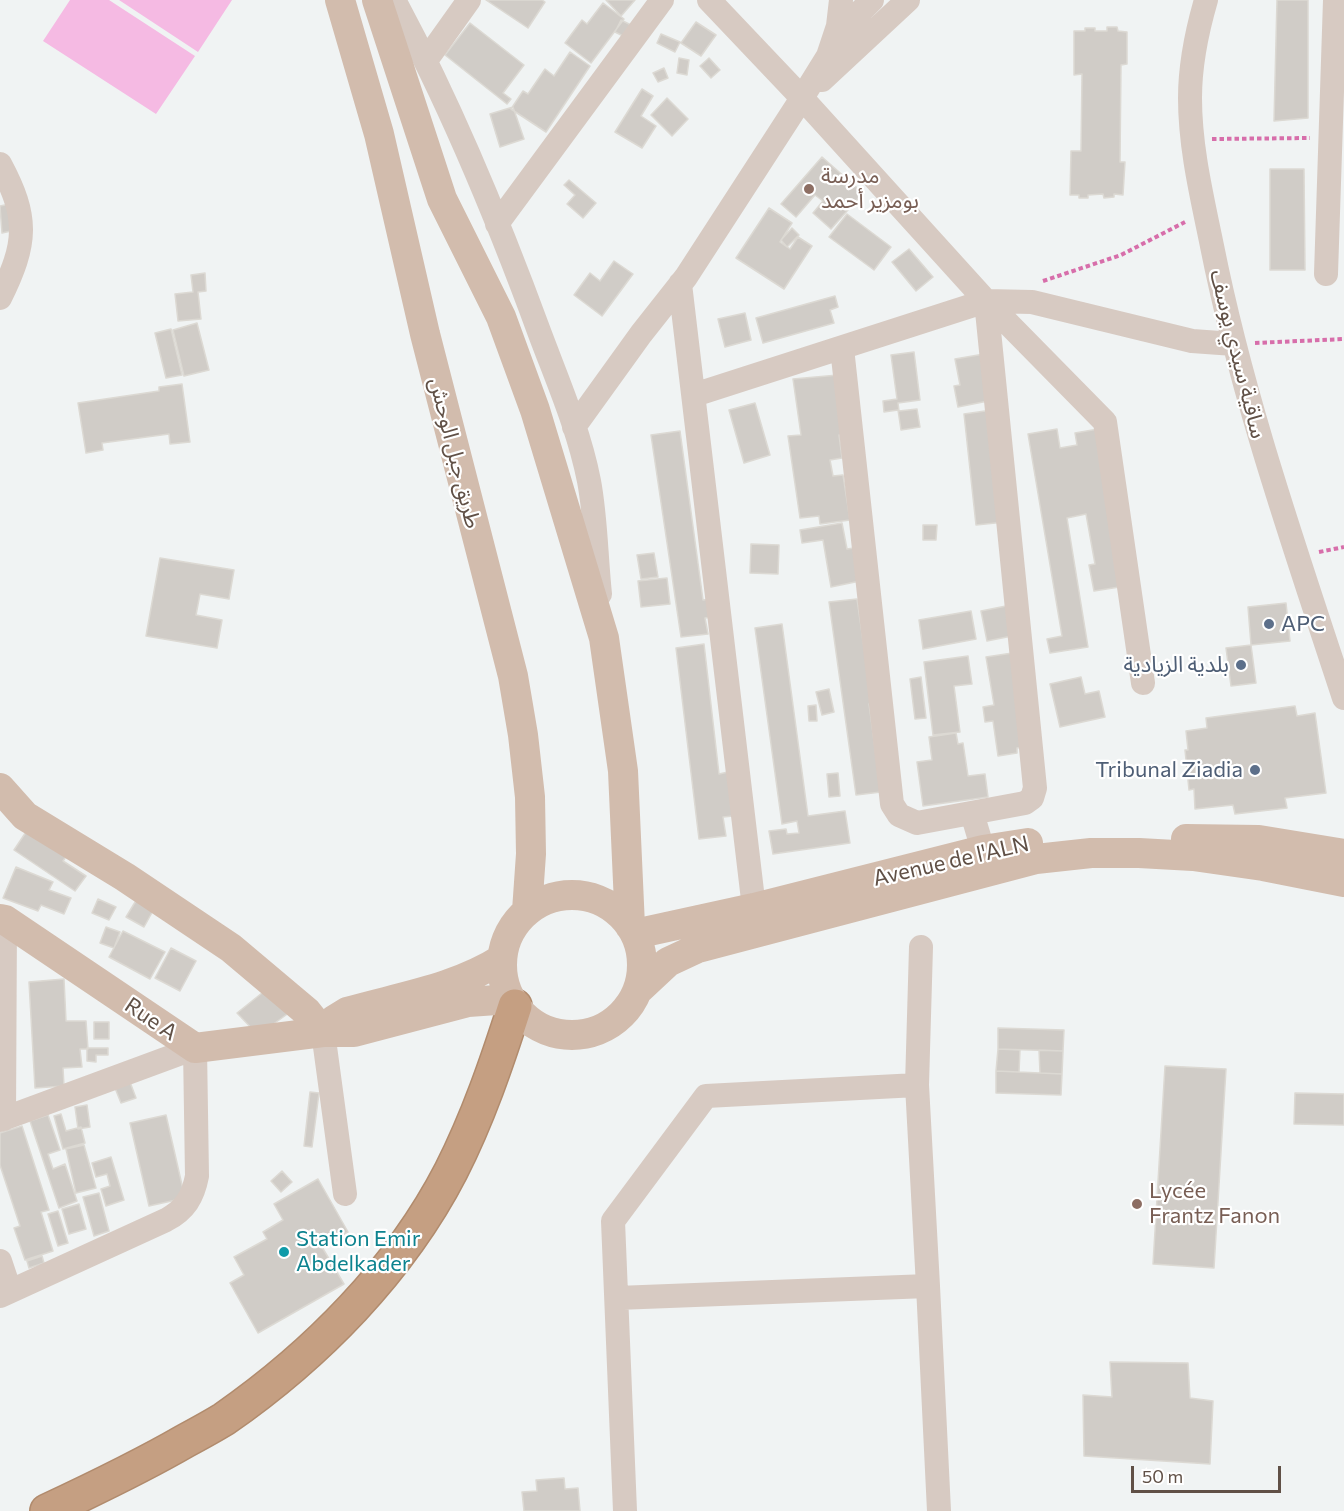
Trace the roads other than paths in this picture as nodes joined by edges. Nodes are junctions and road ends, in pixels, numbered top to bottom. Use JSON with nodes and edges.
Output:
{"nodes":[{"id":1,"x":340,"y":0,"type":"edge"},
{"id":2,"x":378,"y":0,"type":"edge"},
{"id":3,"x":394,"y":0,"type":"edge"},
{"id":4,"x":469,"y":0,"type":"edge"},
{"id":5,"x":662,"y":0,"type":"edge"},
{"id":6,"x":709,"y":0,"type":"edge"},
{"id":7,"x":842,"y":0,"type":"edge"},
{"id":8,"x":872,"y":0,"type":"edge"},
{"id":9,"x":908,"y":0,"type":"edge"},
{"id":10,"x":1206,"y":0,"type":"edge"},
{"id":11,"x":1335,"y":0,"type":"edge"},
{"id":12,"x":835,"y":37,"type":"junction"},
{"id":13,"x":427,"y":59,"type":"junction"},
{"id":14,"x":802,"y":98,"type":"junction"},
{"id":15,"x":1335,"y":129,"type":"edge"},
{"id":16,"x":2,"y":172,"type":"edge"},
{"id":17,"x":497,"y":224,"type":"junction"},
{"id":18,"x":1326,"y":274,"type":"dead end"},
{"id":19,"x":680,"y":284,"type":"junction"},
{"id":20,"x":0,"y":298,"type":"edge"},
{"id":21,"x":986,"y":301,"type":"junction"},
{"id":22,"x":1234,"y":344,"type":"junction"},
{"id":23,"x":842,"y":348,"type":"junction"},
{"id":24,"x":694,"y":395,"type":"junction"},
{"id":25,"x":574,"y":427,"type":"junction"},
{"id":26,"x":604,"y":638,"type":"junction"},
{"id":27,"x":1143,"y":683,"type":"dead end"},
{"id":28,"x":1344,"y":698,"type":"edge"},
{"id":29,"x":0,"y":788,"type":"edge"},
{"id":30,"x":972,"y":813,"type":"junction"},
{"id":31,"x":983,"y":850,"type":"junction"},
{"id":32,"x":1339,"y":862,"type":"edge"},
{"id":33,"x":754,"y":908,"type":"junction"},
{"id":34,"x":527,"y":911,"type":"junction"},
{"id":35,"x":2,"y":919,"type":"edge"},
{"id":36,"x":633,"y":930,"type":"junction"},
{"id":37,"x":921,"y":947,"type":"dead end"},
{"id":38,"x":502,"y":959,"type":"junction"},
{"id":39,"x":638,"y":990,"type":"junction"},
{"id":40,"x":513,"y":1003,"type":"junction"},
{"id":41,"x":323,"y":1032,"type":"junction"},
{"id":42,"x":195,"y":1048,"type":"junction"},
{"id":43,"x":917,"y":1085,"type":"junction"},
{"id":44,"x":2,"y":1120,"type":"edge"},
{"id":45,"x":345,"y":1194,"type":"dead end"},
{"id":46,"x":0,"y":1261,"type":"edge"},
{"id":47,"x":928,"y":1286,"type":"junction"},
{"id":48,"x":5,"y":1294,"type":"edge"},
{"id":49,"x":617,"y":1298,"type":"junction"},
{"id":50,"x":47,"y":1511,"type":"edge"},
{"id":51,"x":625,"y":1511,"type":"edge"},
{"id":52,"x":939,"y":1511,"type":"edge"}],
"edges":[{"from":1,"to":34,"type":"main road","name":"طريق جبل الوحش"},
{"from":2,"to":26,"type":"main road"},
{"from":3,"to":13,"type":"street"},
{"from":4,"to":13,"type":"street"},
{"from":5,"to":17,"type":"street"},
{"from":6,"to":14,"type":"street"},
{"from":7,"to":12,"type":"street"},
{"from":8,"to":12,"type":"street"},
{"from":9,"to":14,"type":"street"},
{"from":10,"to":22,"type":"street","name":"ساقية سيدي يوسف"},
{"from":11,"to":15,"type":"street"},
{"from":12,"to":14,"type":"street"},
{"from":13,"to":17,"type":"street"},
{"from":14,"to":19,"type":"street"},
{"from":14,"to":21,"type":"street"},
{"from":15,"to":18,"type":"street"},
{"from":16,"to":20,"type":"street"},
{"from":17,"to":25,"type":"street"},
{"from":19,"to":24,"type":"street"},
{"from":19,"to":25,"type":"street"},
{"from":21,"to":22,"type":"street"},
{"from":21,"to":23,"type":"street"},
{"from":21,"to":27,"type":"street"},
{"from":21,"to":30,"type":"street"},
{"from":22,"to":28,"type":"street","name":"ساقية سيدي يوسف"},
{"from":23,"to":24,"type":"street"},
{"from":23,"to":30,"type":"street"},
{"from":24,"to":33,"type":"street"},
{"from":25,"to":26,"type":"street"},
{"from":26,"to":36,"type":"main road"},
{"from":29,"to":41,"type":"main road"},
{"from":30,"to":31,"type":"street"},
{"from":31,"to":32,"type":"main road","name":"Avenue de l'ALN"},
{"from":31,"to":33,"type":"main road","name":"Avenue de l'ALN"},
{"from":32,"to":39,"type":"main road"},
{"from":33,"to":36,"type":"main road","name":"Avenue de l'ALN"},
{"from":34,"to":36,"type":"main road"},
{"from":34,"to":38,"type":"main road"},
{"from":35,"to":42,"type":"main road","name":"Rue A"},
{"from":35,"to":44,"type":"street"},
{"from":36,"to":39,"type":"main road"},
{"from":37,"to":43,"type":"street"},
{"from":38,"to":40,"type":"main road"},
{"from":38,"to":41,"type":"main road"},
{"from":39,"to":40,"type":"main road"},
{"from":40,"to":41,"type":"main road","name":"Rue A"},
{"from":40,"to":50,"type":"highway"},
{"from":41,"to":42,"type":"main road","name":"Rue A"},
{"from":41,"to":45,"type":"street"},
{"from":42,"to":44,"type":"street"},
{"from":42,"to":48,"type":"street"},
{"from":43,"to":47,"type":"street"},
{"from":43,"to":49,"type":"street"},
{"from":46,"to":48,"type":"street"},
{"from":47,"to":49,"type":"street"},
{"from":47,"to":52,"type":"street"},
{"from":49,"to":51,"type":"street"}]}
